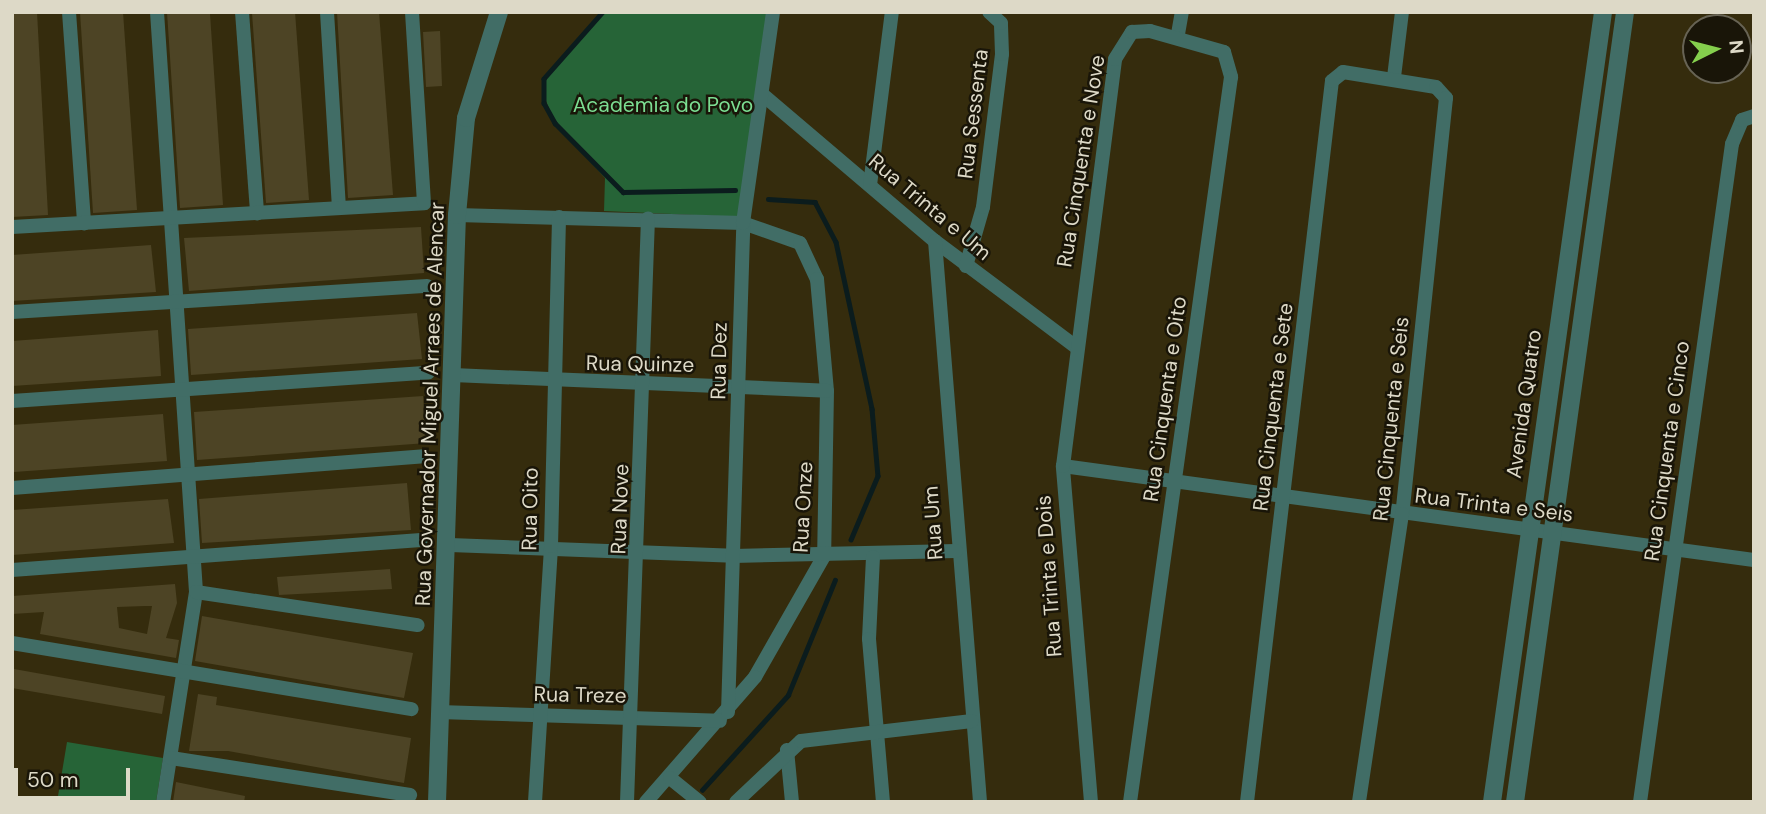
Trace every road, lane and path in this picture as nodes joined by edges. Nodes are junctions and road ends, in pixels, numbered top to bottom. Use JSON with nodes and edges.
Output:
{"nodes":[{"id":1,"x":69,"y":12,"type":"edge"},
{"id":2,"x":157,"y":12,"type":"edge"},
{"id":3,"x":242,"y":12,"type":"edge"},
{"id":4,"x":327,"y":12,"type":"edge"},
{"id":5,"x":412,"y":12,"type":"edge"},
{"id":6,"x":499,"y":12,"type":"edge"},
{"id":7,"x":773,"y":12,"type":"edge"},
{"id":8,"x":892,"y":12,"type":"edge"},
{"id":9,"x":989,"y":12,"type":"edge"},
{"id":10,"x":1182,"y":12,"type":"edge"},
{"id":11,"x":1402,"y":12,"type":"edge"},
{"id":12,"x":1603,"y":12,"type":"edge"},
{"id":13,"x":1625,"y":12,"type":"edge"},
{"id":14,"x":1178,"y":34,"type":"junction"},
{"id":15,"x":1394,"y":77,"type":"junction"},
{"id":16,"x":762,"y":94,"type":"junction"},
{"id":17,"x":1754,"y":117,"type":"edge"},
{"id":18,"x":870,"y":185,"type":"junction"},
{"id":19,"x":339,"y":208,"type":"junction"},
{"id":20,"x":257,"y":213,"type":"junction"},
{"id":21,"x":457,"y":215,"type":"junction"},
{"id":22,"x":170,"y":218,"type":"junction"},
{"id":23,"x":558,"y":218,"type":"junction"},
{"id":24,"x":648,"y":218,"type":"junction"},
{"id":25,"x":84,"y":223,"type":"junction"},
{"id":26,"x":743,"y":223,"type":"junction"},
{"id":27,"x":12,"y":228,"type":"edge"},
{"id":28,"x":935,"y":241,"type":"junction"},
{"id":29,"x":966,"y":266,"type":"junction"},
{"id":30,"x":427,"y":286,"type":"dead end"},
{"id":31,"x":176,"y":304,"type":"junction"},
{"id":32,"x":12,"y":312,"type":"edge"},
{"id":33,"x":1075,"y":346,"type":"junction"},
{"id":34,"x":428,"y":373,"type":"dead end"},
{"id":35,"x":453,"y":375,"type":"junction"},
{"id":36,"x":553,"y":382,"type":"junction"},
{"id":37,"x":646,"y":385,"type":"junction"},
{"id":38,"x":740,"y":387,"type":"junction"},
{"id":39,"x":182,"y":389,"type":"junction"},
{"id":40,"x":827,"y":391,"type":"junction"},
{"id":41,"x":12,"y":401,"type":"edge"},
{"id":42,"x":424,"y":456,"type":"dead end"},
{"id":43,"x":1063,"y":466,"type":"junction"},
{"id":44,"x":188,"y":474,"type":"junction"},
{"id":45,"x":1174,"y":483,"type":"junction"},
{"id":46,"x":12,"y":488,"type":"edge"},
{"id":47,"x":1284,"y":498,"type":"junction"},
{"id":48,"x":1402,"y":514,"type":"junction"},
{"id":49,"x":1529,"y":530,"type":"junction"},
{"id":50,"x":1551,"y":533,"type":"junction"},
{"id":51,"x":421,"y":540,"type":"dead end"},
{"id":52,"x":450,"y":545,"type":"junction"},
{"id":53,"x":551,"y":546,"type":"junction"},
{"id":54,"x":1675,"y":549,"type":"junction"},
{"id":55,"x":956,"y":551,"type":"junction"},
{"id":56,"x":640,"y":553,"type":"junction"},
{"id":57,"x":733,"y":556,"type":"junction"},
{"id":58,"x":824,"y":556,"type":"junction"},
{"id":59,"x":194,"y":557,"type":"junction"},
{"id":60,"x":873,"y":557,"type":"junction"},
{"id":61,"x":1754,"y":560,"type":"edge"},
{"id":62,"x":12,"y":570,"type":"edge"},
{"id":63,"x":196,"y":592,"type":"junction"},
{"id":64,"x":418,"y":625,"type":"dead end"},
{"id":65,"x":12,"y":643,"type":"edge"},
{"id":66,"x":187,"y":671,"type":"junction"},
{"id":67,"x":412,"y":709,"type":"dead end"},
{"id":68,"x":439,"y":712,"type":"junction"},
{"id":69,"x":539,"y":715,"type":"junction"},
{"id":70,"x":628,"y":716,"type":"junction"},
{"id":71,"x":724,"y":717,"type":"junction"},
{"id":72,"x":972,"y":721,"type":"junction"},
{"id":73,"x":876,"y":731,"type":"junction"},
{"id":74,"x":787,"y":750,"type":"junction"},
{"id":75,"x":171,"y":758,"type":"junction"},
{"id":76,"x":670,"y":778,"type":"junction"},
{"id":77,"x":410,"y":795,"type":"dead end"},
{"id":78,"x":163,"y":802,"type":"edge"},
{"id":79,"x":437,"y":802,"type":"edge"},
{"id":80,"x":535,"y":802,"type":"edge"},
{"id":81,"x":627,"y":802,"type":"edge"},
{"id":82,"x":646,"y":802,"type":"edge"},
{"id":83,"x":700,"y":802,"type":"edge"},
{"id":84,"x":736,"y":802,"type":"edge"},
{"id":85,"x":792,"y":802,"type":"edge"},
{"id":86,"x":883,"y":802,"type":"edge"},
{"id":87,"x":980,"y":802,"type":"edge"},
{"id":88,"x":1091,"y":802,"type":"edge"},
{"id":89,"x":1130,"y":802,"type":"edge"},
{"id":90,"x":1247,"y":802,"type":"edge"},
{"id":91,"x":1359,"y":802,"type":"edge"},
{"id":92,"x":1492,"y":802,"type":"edge"},
{"id":93,"x":1516,"y":802,"type":"edge"},
{"id":94,"x":1640,"y":802,"type":"edge"}],
"edges":[{"from":1,"to":25,"type":"street"},
{"from":2,"to":22,"type":"street"},
{"from":3,"to":20,"type":"street"},
{"from":4,"to":19,"type":"street"},
{"from":5,"to":19,"type":"street"},
{"from":6,"to":21,"type":"street","name":"Rua Governador Miguel Arraes de Alencar"},
{"from":7,"to":16,"type":"street","name":"Rua Dez"},
{"from":8,"to":18,"type":"street"},
{"from":9,"to":29,"type":"street","name":"Rua Sessenta"},
{"from":10,"to":14,"type":"street"},
{"from":11,"to":15,"type":"street"},
{"from":12,"to":49,"type":"street","name":"Avenida Quatro"},
{"from":13,"to":50,"type":"street"},
{"from":14,"to":33,"type":"street","name":"Rua Cinquenta e Nove"},
{"from":14,"to":45,"type":"street","name":"Rua Cinquenta e Oito"},
{"from":15,"to":47,"type":"street","name":"Rua Cinquenta e Sete"},
{"from":15,"to":48,"type":"street","name":"Rua Cinquenta e Seis"},
{"from":16,"to":18,"type":"street","name":"Rua Trinta e Um"},
{"from":16,"to":26,"type":"street","name":"Rua Dez"},
{"from":17,"to":54,"type":"street","name":"Rua Cinquenta e Cinco"},
{"from":18,"to":28,"type":"street","name":"Rua Trinta e Um"},
{"from":19,"to":20,"type":"street"},
{"from":20,"to":22,"type":"street"},
{"from":21,"to":23,"type":"street"},
{"from":21,"to":35,"type":"street","name":"Rua Governador Miguel Arraes de Alencar"},
{"from":22,"to":25,"type":"street"},
{"from":22,"to":31,"type":"street"},
{"from":23,"to":24,"type":"street"},
{"from":23,"to":36,"type":"street","name":"Rua Oito"},
{"from":24,"to":26,"type":"street"},
{"from":24,"to":37,"type":"street","name":"Rua Nove"},
{"from":25,"to":27,"type":"street"},
{"from":26,"to":38,"type":"street","name":"Rua Dez"},
{"from":26,"to":40,"type":"street","name":"Rua Onze"},
{"from":28,"to":29,"type":"street","name":"Rua Trinta e Um"},
{"from":28,"to":55,"type":"street","name":"Rua Um"},
{"from":29,"to":33,"type":"street","name":"Rua Trinta e Um"},
{"from":30,"to":31,"type":"street"},
{"from":31,"to":32,"type":"street"},
{"from":31,"to":39,"type":"street"},
{"from":33,"to":43,"type":"street","name":"Rua Trinta e Dois"},
{"from":34,"to":39,"type":"street"},
{"from":35,"to":36,"type":"street","name":"Rua Quinze"},
{"from":35,"to":52,"type":"street","name":"Rua Governador Miguel Arraes de Alencar"},
{"from":36,"to":37,"type":"street","name":"Rua Quinze"},
{"from":36,"to":53,"type":"street","name":"Rua Oito"},
{"from":37,"to":38,"type":"street","name":"Rua Quinze"},
{"from":37,"to":56,"type":"street","name":"Rua Nove"},
{"from":38,"to":40,"type":"street","name":"Rua Quinze"},
{"from":38,"to":57,"type":"street","name":"Rua Dez"},
{"from":39,"to":41,"type":"street"},
{"from":39,"to":44,"type":"street"},
{"from":40,"to":58,"type":"street","name":"Rua Onze"},
{"from":42,"to":44,"type":"street"},
{"from":43,"to":45,"type":"street","name":"Rua Trinta e Seis"},
{"from":43,"to":88,"type":"street","name":"Rua Trinta e Dois"},
{"from":44,"to":46,"type":"street"},
{"from":44,"to":59,"type":"street"},
{"from":45,"to":47,"type":"street","name":"Rua Trinta e Seis"},
{"from":45,"to":89,"type":"street","name":"Rua Cinquenta e Oito"},
{"from":47,"to":48,"type":"street","name":"Rua Trinta e Seis"},
{"from":47,"to":90,"type":"street","name":"Rua Cinquenta e Sete"},
{"from":48,"to":49,"type":"street","name":"Rua Trinta e Seis"},
{"from":48,"to":91,"type":"street","name":"Rua Cinquenta e Seis"},
{"from":49,"to":50,"type":"street","name":"Rua Trinta e Seis"},
{"from":49,"to":92,"type":"street","name":"Avenida Quatro"},
{"from":50,"to":54,"type":"street","name":"Rua Trinta e Seis"},
{"from":50,"to":93,"type":"street"},
{"from":51,"to":59,"type":"street"},
{"from":52,"to":53,"type":"street"},
{"from":52,"to":68,"type":"street","name":"Rua Governador Miguel Arraes de Alencar"},
{"from":53,"to":56,"type":"street"},
{"from":53,"to":69,"type":"street","name":"Rua Oito"},
{"from":54,"to":61,"type":"street","name":"Rua Trinta e Seis"},
{"from":54,"to":94,"type":"street","name":"Rua Cinquenta e Cinco"},
{"from":55,"to":60,"type":"street"},
{"from":55,"to":72,"type":"street","name":"Rua Um"},
{"from":56,"to":57,"type":"street"},
{"from":56,"to":70,"type":"street","name":"Rua Nove"},
{"from":57,"to":58,"type":"street"},
{"from":57,"to":71,"type":"street","name":"Rua Dez"},
{"from":58,"to":60,"type":"street"},
{"from":58,"to":71,"type":"street","name":"Rua Onze"},
{"from":59,"to":62,"type":"street"},
{"from":59,"to":63,"type":"street"},
{"from":60,"to":73,"type":"street"},
{"from":63,"to":64,"type":"street"},
{"from":63,"to":66,"type":"street"},
{"from":65,"to":66,"type":"street"},
{"from":66,"to":67,"type":"street"},
{"from":66,"to":75,"type":"street"},
{"from":68,"to":69,"type":"street","name":"Rua Treze"},
{"from":68,"to":79,"type":"street","name":"Rua Governador Miguel Arraes de Alencar"},
{"from":69,"to":70,"type":"street","name":"Rua Treze"},
{"from":69,"to":80,"type":"street","name":"Rua Oito"},
{"from":70,"to":71,"type":"street","name":"Rua Treze"},
{"from":70,"to":81,"type":"street","name":"Rua Nove"},
{"from":71,"to":76,"type":"street","name":"Rua Onze"},
{"from":72,"to":73,"type":"street"},
{"from":72,"to":87,"type":"street","name":"Rua Um"},
{"from":73,"to":74,"type":"street"},
{"from":73,"to":86,"type":"street"},
{"from":74,"to":84,"type":"street"},
{"from":74,"to":85,"type":"street"},
{"from":75,"to":77,"type":"street"},
{"from":75,"to":78,"type":"street"},
{"from":76,"to":82,"type":"street","name":"Rua Onze"},
{"from":76,"to":83,"type":"street"}]}
